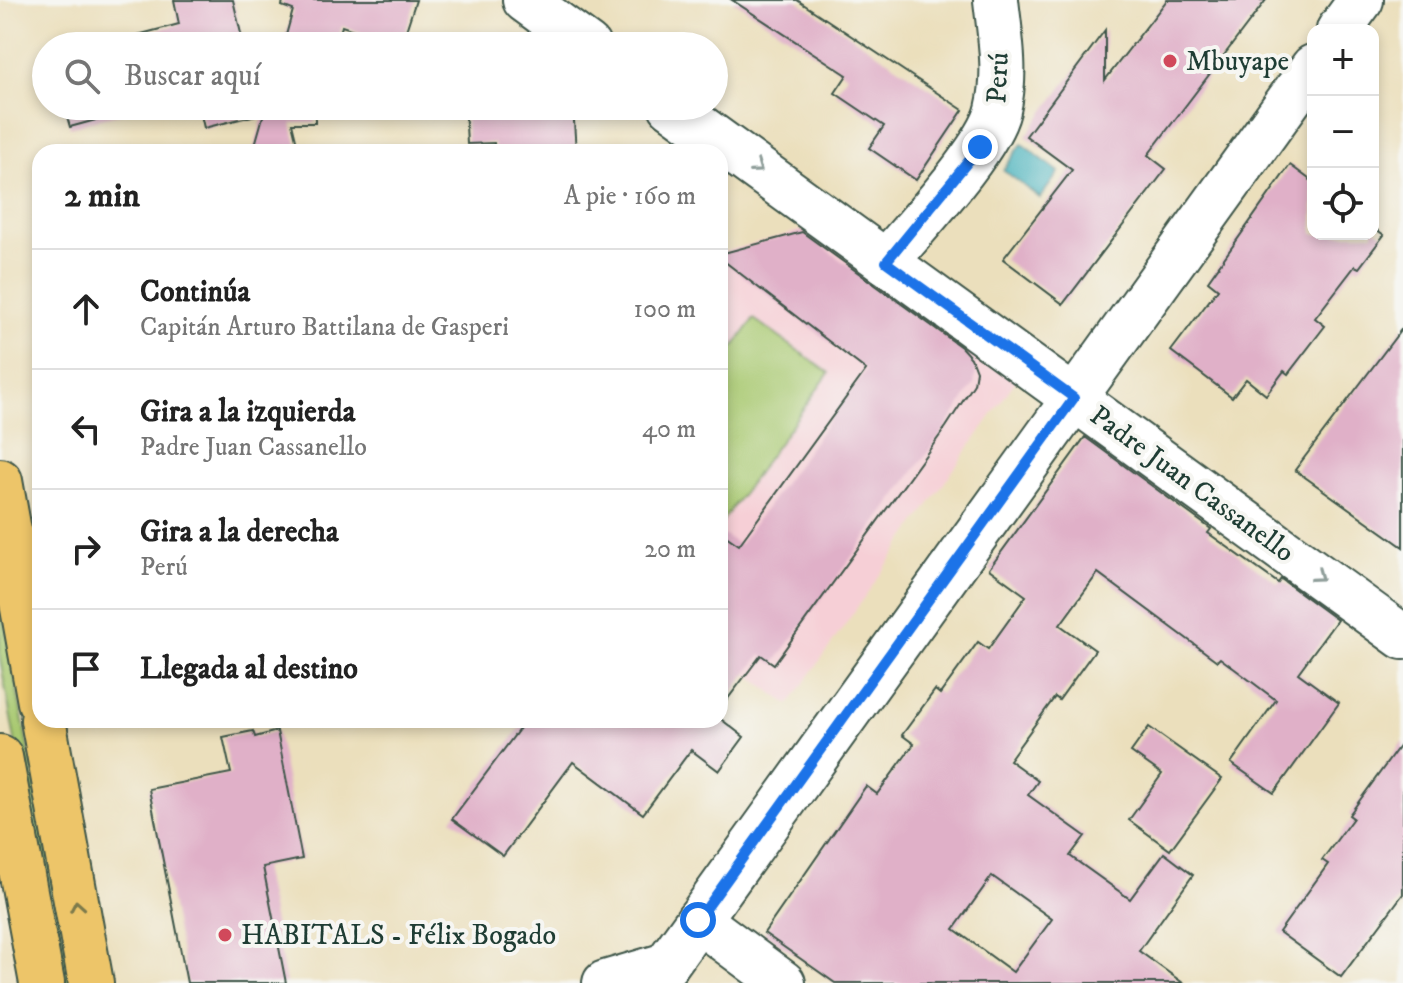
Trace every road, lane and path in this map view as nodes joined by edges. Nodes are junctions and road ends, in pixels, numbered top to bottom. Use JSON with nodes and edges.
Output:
{"nodes":[{"id":1,"x":525,"y":0,"type":"edge"},
{"id":2,"x":996,"y":0,"type":"edge"},
{"id":3,"x":1361,"y":0,"type":"edge"},
{"id":4,"x":1343,"y":24,"type":"edge"},
{"id":5,"x":569,"y":32,"type":"edge"},
{"id":6,"x":1307,"y":75,"type":"edge"},
{"id":7,"x":690,"y":120,"type":"edge"},
{"id":8,"x":723,"y":144,"type":"edge"},
{"id":9,"x":728,"y":147,"type":"edge"},
{"id":10,"x":886,"y":262,"type":"junction"},
{"id":11,"x":1074,"y":398,"type":"junction"},
{"id":12,"x":0,"y":481,"type":"edge"},
{"id":13,"x":1403,"y":637,"type":"edge"},
{"id":14,"x":32,"y":658,"type":"edge"},
{"id":15,"x":44,"y":728,"type":"edge"},
{"id":16,"x":0,"y":757,"type":"edge"},
{"id":17,"x":698,"y":920,"type":"junction"},
{"id":18,"x":667,"y":974,"type":"edge"},
{"id":19,"x":42,"y":983,"type":"edge"},
{"id":20,"x":91,"y":983,"type":"edge"},
{"id":21,"x":605,"y":983,"type":"edge"},
{"id":22,"x":783,"y":983,"type":"edge"}],
"edges":[{"from":1,"to":5,"type":"street"},
{"from":2,"to":10,"type":"street","name":"Perú"},
{"from":3,"to":4,"type":"street"},
{"from":6,"to":11,"type":"street"},
{"from":7,"to":8,"type":"street","name":"Padre Juan Cassanello","one_way":true},
{"from":9,"to":10,"type":"street","name":"Padre Juan Cassanello","one_way":true},
{"from":10,"to":11,"type":"street","name":"Padre Juan Cassanello"},
{"from":11,"to":13,"type":"street","name":"Padre Juan Cassanello","one_way":true},
{"from":11,"to":17,"type":"street"},
{"from":12,"to":14,"type":"main road"},
{"from":20,"to":15,"type":"main road","one_way":true},
{"from":16,"to":19,"type":"main road"},
{"from":17,"to":18,"type":"street"},
{"from":17,"to":22,"type":"street"},
{"from":18,"to":21,"type":"street"}]}
